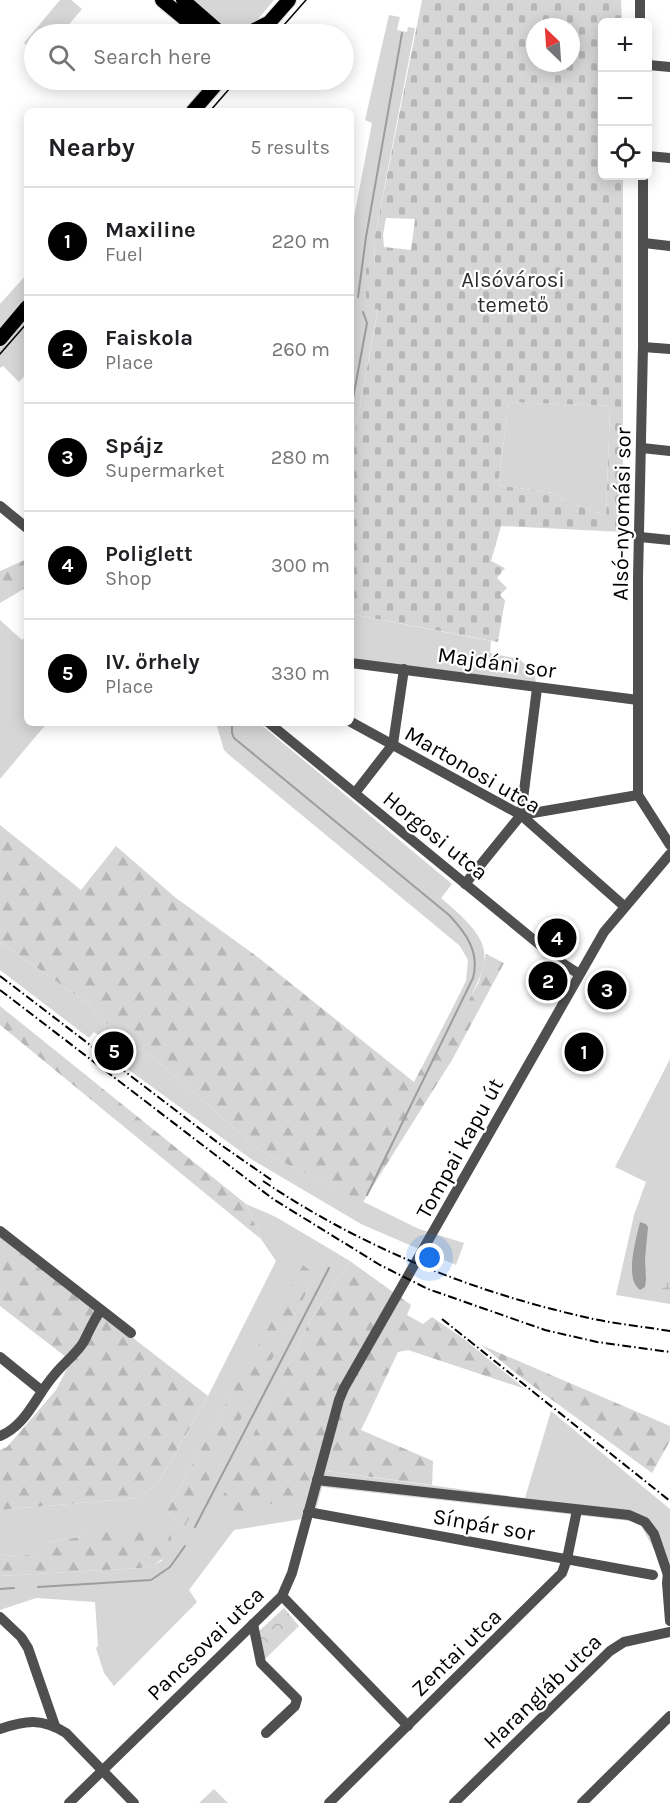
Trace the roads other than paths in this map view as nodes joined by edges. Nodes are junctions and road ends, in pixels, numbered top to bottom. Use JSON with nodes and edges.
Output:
{"nodes":[{"id":1,"x":162,"y":0,"type":"edge"},
{"id":2,"x":183,"y":0,"type":"edge"},
{"id":3,"x":289,"y":0,"type":"edge"},
{"id":4,"x":640,"y":0,"type":"edge"},
{"id":5,"x":640,"y":18,"type":"edge"},
{"id":6,"x":273,"y":19,"type":"junction"},
{"id":7,"x":200,"y":24,"type":"edge"},
{"id":8,"x":206,"y":24,"type":"edge"},
{"id":9,"x":264,"y":24,"type":"edge"},
{"id":10,"x":268,"y":24,"type":"edge"},
{"id":11,"x":652,"y":65,"type":"edge"},
{"id":12,"x":670,"y":67,"type":"edge"},
{"id":13,"x":210,"y":90,"type":"edge"},
{"id":14,"x":195,"y":108,"type":"edge"},
{"id":15,"x":652,"y":156,"type":"edge"},
{"id":16,"x":670,"y":158,"type":"edge"},
{"id":17,"x":643,"y":180,"type":"edge"},
{"id":18,"x":644,"y":243,"type":"junction"},
{"id":19,"x":670,"y":246,"type":"edge"},
{"id":20,"x":24,"y":310,"type":"edge"},
{"id":21,"x":3,"y":333,"type":"edge"},
{"id":22,"x":643,"y":347,"type":"junction"},
{"id":23,"x":670,"y":349,"type":"edge"},
{"id":24,"x":642,"y":448,"type":"junction"},
{"id":25,"x":670,"y":451,"type":"edge"},
{"id":26,"x":0,"y":506,"type":"edge"},
{"id":27,"x":24,"y":526,"type":"edge"},
{"id":28,"x":640,"y":537,"type":"junction"},
{"id":29,"x":670,"y":540,"type":"edge"},
{"id":30,"x":354,"y":663,"type":"edge"},
{"id":31,"x":404,"y":669,"type":"junction"},
{"id":32,"x":537,"y":688,"type":"junction"},
{"id":33,"x":638,"y":700,"type":"junction"},
{"id":34,"x":354,"y":724,"type":"edge"},
{"id":35,"x":273,"y":726,"type":"edge"},
{"id":36,"x":393,"y":744,"type":"junction"},
{"id":37,"x":355,"y":793,"type":"junction"},
{"id":38,"x":638,"y":795,"type":"junction"},
{"id":39,"x":522,"y":815,"type":"junction"},
{"id":40,"x":670,"y":845,"type":"edge"},
{"id":41,"x":670,"y":854,"type":"edge"},
{"id":42,"x":465,"y":884,"type":"junction"},
{"id":43,"x":624,"y":906,"type":"junction"},
{"id":44,"x":579,"y":974,"type":"junction"},
{"id":45,"x":0,"y":1231,"type":"edge"},
{"id":46,"x":101,"y":1310,"type":"junction"},
{"id":47,"x":131,"y":1333,"type":"dead end"},
{"id":48,"x":0,"y":1357,"type":"edge"},
{"id":49,"x":42,"y":1391,"type":"junction"},
{"id":50,"x":0,"y":1436,"type":"edge"},
{"id":51,"x":317,"y":1480,"type":"junction"},
{"id":52,"x":577,"y":1510,"type":"junction"},
{"id":53,"x":308,"y":1512,"type":"junction"},
{"id":54,"x":567,"y":1559,"type":"junction"},
{"id":55,"x":653,"y":1575,"type":"dead end"},
{"id":56,"x":669,"y":1575,"type":"edge"},
{"id":57,"x":282,"y":1596,"type":"junction"},
{"id":58,"x":0,"y":1617,"type":"edge"},
{"id":59,"x":670,"y":1621,"type":"edge"},
{"id":60,"x":253,"y":1624,"type":"junction"},
{"id":61,"x":670,"y":1632,"type":"edge"},
{"id":62,"x":670,"y":1716,"type":"edge"},
{"id":63,"x":55,"y":1726,"type":"junction"},
{"id":64,"x":408,"y":1726,"type":"junction"},
{"id":65,"x":0,"y":1729,"type":"edge"},
{"id":66,"x":266,"y":1733,"type":"dead end"},
{"id":67,"x":102,"y":1770,"type":"junction"},
{"id":68,"x":69,"y":1803,"type":"edge"},
{"id":69,"x":134,"y":1803,"type":"edge"},
{"id":70,"x":329,"y":1803,"type":"edge"},
{"id":71,"x":454,"y":1803,"type":"edge"},
{"id":72,"x":582,"y":1803,"type":"edge"}],
"edges":[{"from":1,"to":7,"type":"main road"},
{"from":2,"to":8,"type":"main road"},
{"from":3,"to":6,"type":"main road"},
{"from":4,"to":5,"type":"street"},
{"from":6,"to":9,"type":"main road"},
{"from":6,"to":10,"type":"main road"},
{"from":11,"to":12,"type":"street"},
{"from":13,"to":14,"type":"main road"},
{"from":15,"to":16,"type":"street"},
{"from":17,"to":18,"type":"street","name":"Alsó-nyomási sor"},
{"from":18,"to":19,"type":"street"},
{"from":18,"to":22,"type":"street","name":"Alsó-nyomási sor"},
{"from":20,"to":21,"type":"main road"},
{"from":22,"to":23,"type":"street"},
{"from":22,"to":24,"type":"street","name":"Alsó-nyomási sor"},
{"from":24,"to":25,"type":"street"},
{"from":24,"to":28,"type":"street","name":"Alsó-nyomási sor"},
{"from":26,"to":27,"type":"street"},
{"from":28,"to":29,"type":"street"},
{"from":28,"to":33,"type":"street","name":"Alsó-nyomási sor"},
{"from":30,"to":31,"type":"street","name":"Majdáni sor"},
{"from":31,"to":32,"type":"street","name":"Majdáni sor"},
{"from":31,"to":36,"type":"street"},
{"from":32,"to":33,"type":"street","name":"Majdáni sor"},
{"from":32,"to":39,"type":"street"},
{"from":33,"to":38,"type":"street","name":"Alsó-nyomási sor"},
{"from":34,"to":36,"type":"street","name":"Martonosi utca"},
{"from":35,"to":37,"type":"street","name":"Horgosi utca"},
{"from":36,"to":37,"type":"street"},
{"from":36,"to":39,"type":"street","name":"Martonosi utca"},
{"from":37,"to":42,"type":"street","name":"Horgosi utca"},
{"from":38,"to":39,"type":"street"},
{"from":38,"to":40,"type":"street"},
{"from":39,"to":42,"type":"street"},
{"from":39,"to":43,"type":"street","name":"Martonosi utca"},
{"from":41,"to":43,"type":"street","name":"Tompai kapu út"},
{"from":42,"to":44,"type":"street","name":"Horgosi utca"},
{"from":43,"to":44,"type":"street","name":"Tompai kapu út"},
{"from":44,"to":51,"type":"street","name":"Tompai kapu út"},
{"from":45,"to":46,"type":"street"},
{"from":46,"to":47,"type":"street"},
{"from":46,"to":49,"type":"street"},
{"from":48,"to":49,"type":"street"},
{"from":49,"to":50,"type":"street"},
{"from":51,"to":52,"type":"street"},
{"from":51,"to":53,"type":"street","name":"Pancsovai utca"},
{"from":52,"to":54,"type":"street","name":"Zentai utca"},
{"from":52,"to":56,"type":"street"},
{"from":53,"to":54,"type":"street","name":"Sínpár sor"},
{"from":53,"to":57,"type":"street","name":"Pancsovai utca"},
{"from":54,"to":55,"type":"street","name":"Sínpár sor"},
{"from":54,"to":64,"type":"street","name":"Zentai utca"},
{"from":56,"to":59,"type":"street"},
{"from":57,"to":60,"type":"street","name":"Pancsovai utca"},
{"from":57,"to":64,"type":"street"},
{"from":58,"to":63,"type":"street"},
{"from":60,"to":66,"type":"street"},
{"from":60,"to":67,"type":"street","name":"Pancsovai utca"},
{"from":61,"to":71,"type":"street","name":"Harangláb utca"},
{"from":62,"to":72,"type":"street"},
{"from":63,"to":65,"type":"street"},
{"from":63,"to":67,"type":"street"},
{"from":64,"to":70,"type":"street","name":"Zentai utca"},
{"from":67,"to":68,"type":"street","name":"Pancsovai utca"},
{"from":67,"to":69,"type":"street"}]}
